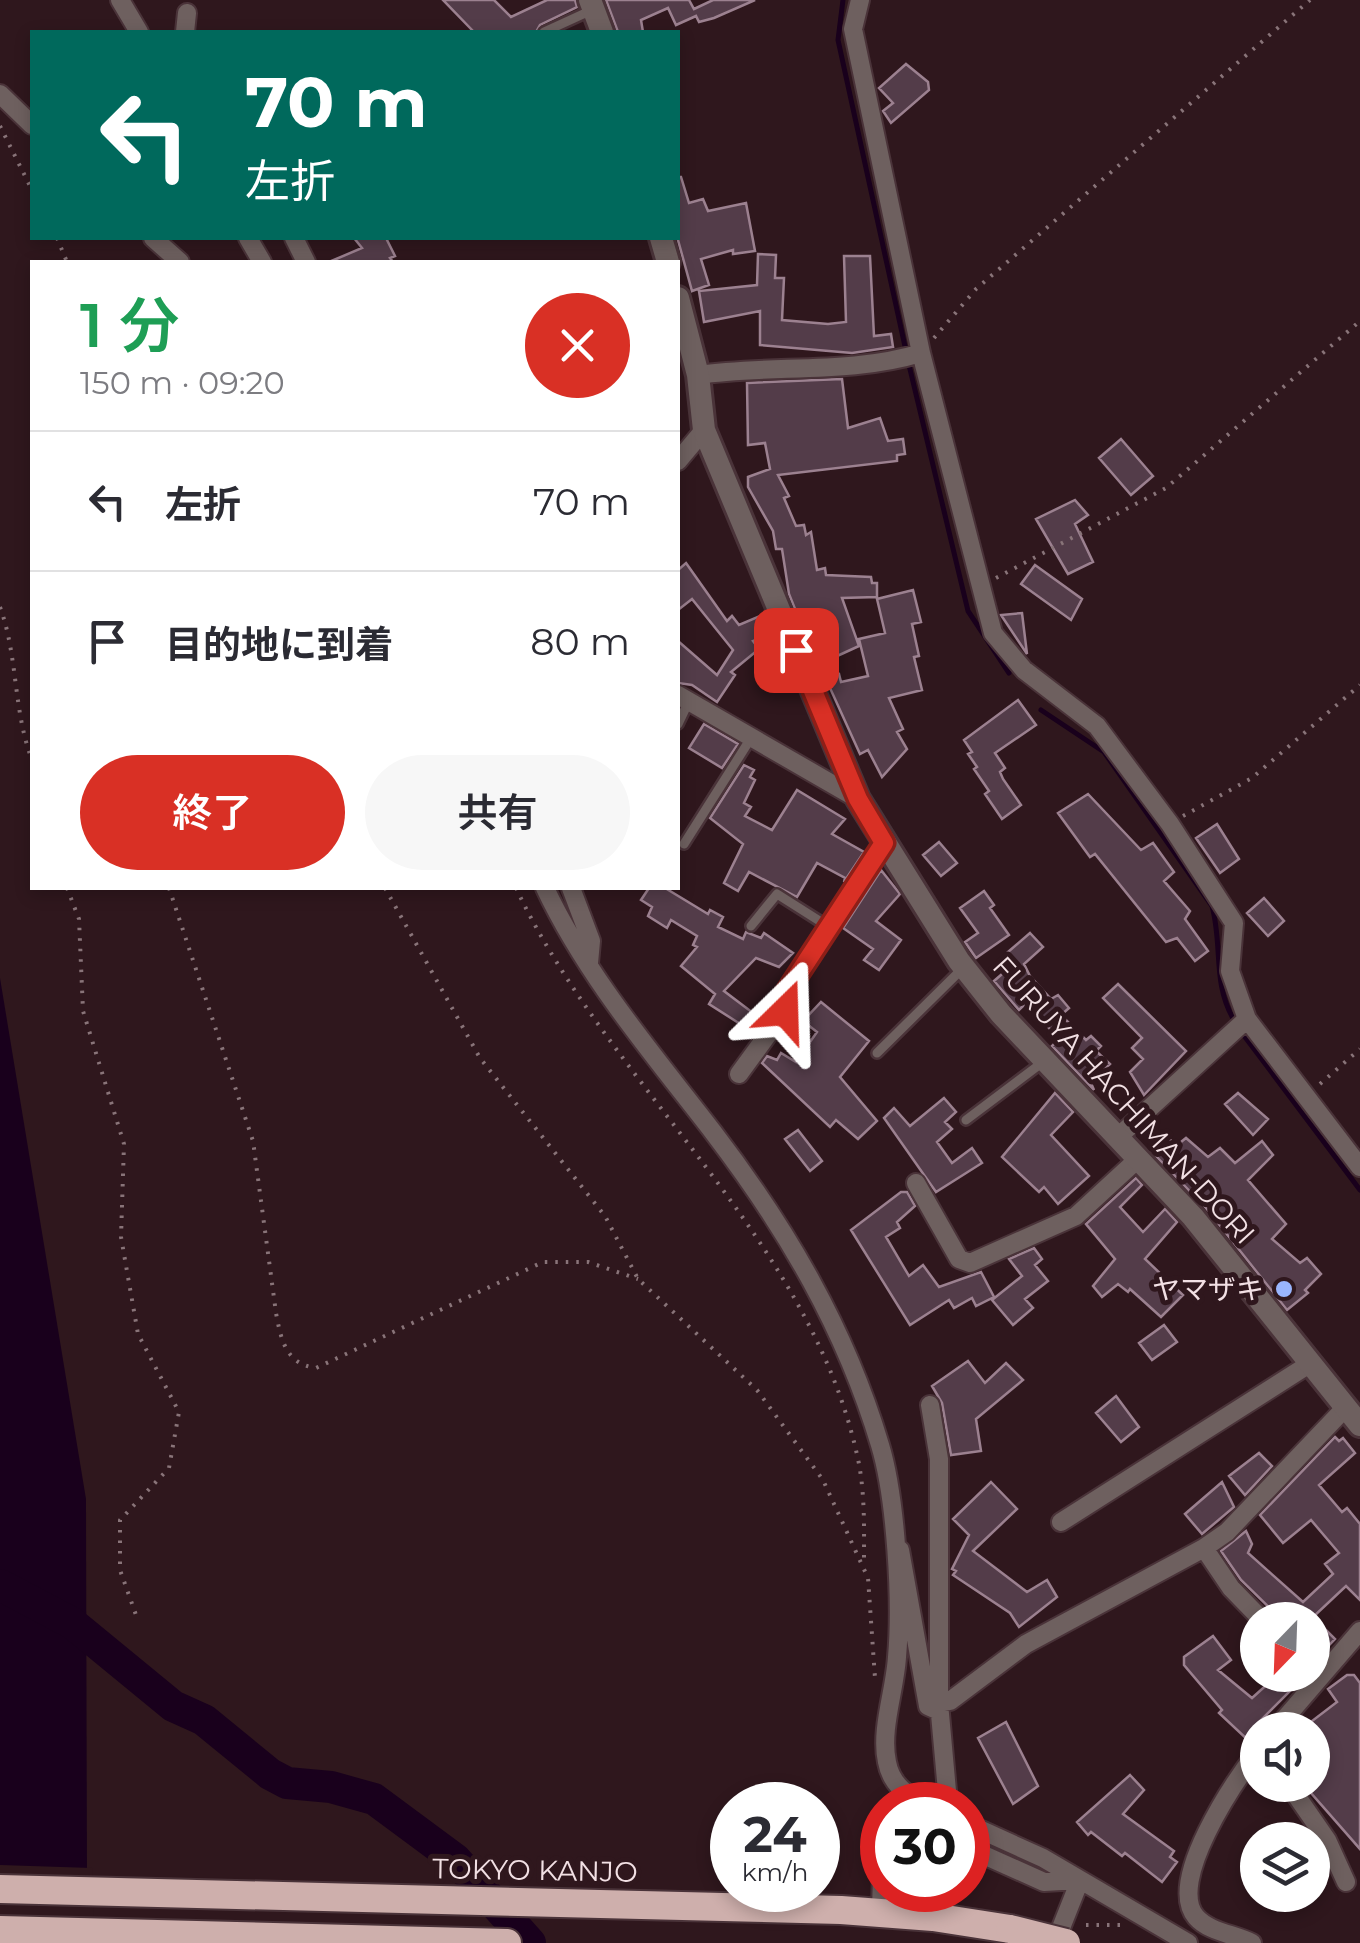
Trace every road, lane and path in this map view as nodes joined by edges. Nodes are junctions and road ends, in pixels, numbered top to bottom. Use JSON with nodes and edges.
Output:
{"nodes":[{"id":1,"x":120,"y":0,"type":"edge"},
{"id":2,"x":860,"y":0,"type":"edge"},
{"id":3,"x":1310,"y":0,"type":"edge"},
{"id":4,"x":592,"y":5,"type":"edge"},
{"id":5,"x":187,"y":13,"type":"dead end"},
{"id":6,"x":138,"y":30,"type":"edge"},
{"id":7,"x":185,"y":30,"type":"edge"},
{"id":8,"x":548,"y":30,"type":"edge"},
{"id":9,"x":601,"y":30,"type":"edge"},
{"id":10,"x":0,"y":94,"type":"edge"},
{"id":11,"x":30,"y":123,"type":"edge"},
{"id":12,"x":0,"y":126,"type":"edge"},
{"id":13,"x":30,"y":186,"type":"edge"},
{"id":14,"x":155,"y":240,"type":"edge"},
{"id":15,"x":178,"y":260,"type":"edge"},
{"id":16,"x":680,"y":306,"type":"edge"},
{"id":17,"x":1360,"y":321,"type":"edge"},
{"id":18,"x":921,"y":353,"type":"junction"},
{"id":19,"x":698,"y":375,"type":"junction"},
{"id":20,"x":704,"y":430,"type":"junction"},
{"id":21,"x":680,"y":459,"type":"edge"},
{"id":22,"x":978,"y":587,"type":"junction"},
{"id":23,"x":0,"y":607,"type":"edge"},
{"id":24,"x":1360,"y":685,"type":"edge"},
{"id":25,"x":683,"y":698,"type":"edge"},
{"id":26,"x":750,"y":738,"type":"junction"},
{"id":27,"x":30,"y":754,"type":"edge"},
{"id":28,"x":858,"y":799,"type":"junction"},
{"id":29,"x":1170,"y":824,"type":"junction"},
{"id":30,"x":884,"y":843,"type":"junction"},
{"id":31,"x":684,"y":844,"type":"dead end"},
{"id":32,"x":68,"y":890,"type":"edge"},
{"id":33,"x":170,"y":890,"type":"edge"},
{"id":34,"x":386,"y":890,"type":"edge"},
{"id":35,"x":517,"y":890,"type":"edge"},
{"id":36,"x":546,"y":890,"type":"edge"},
{"id":37,"x":573,"y":890,"type":"edge"},
{"id":38,"x":751,"y":926,"type":"dead end"},
{"id":39,"x":829,"y":927,"type":"junction"},
{"id":40,"x":589,"y":962,"type":"junction"},
{"id":41,"x":964,"y":967,"type":"junction"},
{"id":42,"x":1246,"y":1019,"type":"junction"},
{"id":43,"x":1360,"y":1049,"type":"edge"},
{"id":44,"x":877,"y":1053,"type":"dead end"},
{"id":45,"x":1046,"y":1060,"type":"junction"},
{"id":46,"x":739,"y":1074,"type":"dead end"},
{"id":47,"x":1305,"y":1097,"type":"junction"},
{"id":48,"x":966,"y":1120,"type":"dead end"},
{"id":49,"x":1118,"y":1137,"type":"junction"},
{"id":50,"x":1139,"y":1158,"type":"junction"},
{"id":51,"x":1360,"y":1167,"type":"edge"},
{"id":52,"x":916,"y":1184,"type":"dead end"},
{"id":53,"x":638,"y":1279,"type":"junction"},
{"id":54,"x":1311,"y":1364,"type":"junction"},
{"id":55,"x":930,"y":1404,"type":"dead end"},
{"id":56,"x":1353,"y":1416,"type":"edge"},
{"id":57,"x":1061,"y":1522,"type":"dead end"},
{"id":58,"x":892,"y":1537,"type":"junction"},
{"id":59,"x":1204,"y":1548,"type":"junction"},
{"id":60,"x":864,"y":1568,"type":"junction"},
{"id":61,"x":1245,"y":1602,"type":"edge"},
{"id":62,"x":136,"y":1615,"type":"dead end"},
{"id":63,"x":1354,"y":1638,"type":"edge"},
{"id":64,"x":1330,"y":1661,"type":"edge"},
{"id":65,"x":1360,"y":1664,"type":"edge"},
{"id":66,"x":876,"y":1682,"type":"dead end"},
{"id":67,"x":939,"y":1707,"type":"junction"},
{"id":68,"x":1240,"y":1779,"type":"edge"},
{"id":69,"x":894,"y":1782,"type":"edge"},
{"id":70,"x":946,"y":1782,"type":"edge"},
{"id":71,"x":1301,"y":1802,"type":"edge"},
{"id":72,"x":990,"y":1834,"type":"edge"},
{"id":73,"x":990,"y":1858,"type":"edge"},
{"id":74,"x":1080,"y":1880,"type":"junction"},
{"id":75,"x":1346,"y":1882,"type":"dead end"},
{"id":76,"x":0,"y":1888,"type":"edge"},
{"id":77,"x":881,"y":1913,"type":"joint"},
{"id":78,"x":1114,"y":1916,"type":"dead end"},
{"id":79,"x":0,"y":1930,"type":"edge"},
{"id":80,"x":1076,"y":1934,"type":"edge"},
{"id":81,"x":508,"y":1943,"type":"edge"},
{"id":82,"x":1055,"y":1943,"type":"edge"},
{"id":83,"x":1188,"y":1943,"type":"edge"},
{"id":84,"x":1252,"y":1943,"type":"edge"}],
"edges":[{"from":1,"to":6,"type":"street"},
{"from":2,"to":18,"type":"street"},
{"from":3,"to":18,"type":"path"},
{"from":4,"to":8,"type":"lane"},
{"from":4,"to":9,"type":"street"},
{"from":5,"to":7,"type":"street"},
{"from":10,"to":11,"type":"street"},
{"from":12,"to":13,"type":"path"},
{"from":14,"to":15,"type":"street"},
{"from":16,"to":19,"type":"street","name":"FURUYA HACHIMAN-DORI"},
{"from":17,"to":22,"type":"path"},
{"from":18,"to":19,"type":"street"},
{"from":18,"to":22,"type":"street"},
{"from":19,"to":20,"type":"street","name":"FURUYA HACHIMAN-DORI"},
{"from":20,"to":21,"type":"street"},
{"from":20,"to":28,"type":"street","name":"FURUYA HACHIMAN-DORI"},
{"from":22,"to":29,"type":"street"},
{"from":23,"to":27,"type":"path"},
{"from":24,"to":29,"type":"path"},
{"from":25,"to":26,"type":"street"},
{"from":26,"to":28,"type":"street"},
{"from":26,"to":31,"type":"lane"},
{"from":28,"to":30,"type":"street","name":"FURUYA HACHIMAN-DORI"},
{"from":29,"to":42,"type":"street"},
{"from":30,"to":39,"type":"street"},
{"from":30,"to":41,"type":"street","name":"FURUYA HACHIMAN-DORI"},
{"from":32,"to":62,"type":"path"},
{"from":33,"to":53,"type":"path"},
{"from":34,"to":53,"type":"path"},
{"from":35,"to":60,"type":"path"},
{"from":36,"to":40,"type":"street"},
{"from":37,"to":40,"type":"street"},
{"from":38,"to":39,"type":"lane"},
{"from":39,"to":46,"type":"street"},
{"from":40,"to":58,"type":"street"},
{"from":41,"to":44,"type":"lane"},
{"from":41,"to":45,"type":"street","name":"FURUYA HACHIMAN-DORI"},
{"from":42,"to":47,"type":"street"},
{"from":42,"to":49,"type":"street"},
{"from":43,"to":47,"type":"path"},
{"from":45,"to":48,"type":"lane"},
{"from":45,"to":49,"type":"street","name":"FURUYA HACHIMAN-DORI"},
{"from":47,"to":51,"type":"street"},
{"from":49,"to":50,"type":"street","name":"FURUYA HACHIMAN-DORI"},
{"from":50,"to":52,"type":"street"},
{"from":50,"to":54,"type":"street","name":"FURUYA HACHIMAN-DORI"},
{"from":53,"to":60,"type":"path"},
{"from":54,"to":56,"type":"street","name":"FURUYA HACHIMAN-DORI"},
{"from":54,"to":57,"type":"street"},
{"from":55,"to":67,"type":"street"},
{"from":56,"to":59,"type":"street"},
{"from":58,"to":67,"type":"street"},
{"from":58,"to":69,"type":"street"},
{"from":59,"to":61,"type":"street"},
{"from":59,"to":67,"type":"street"},
{"from":60,"to":66,"type":"path"},
{"from":63,"to":64,"type":"street"},
{"from":63,"to":65,"type":"street"},
{"from":67,"to":70,"type":"street"},
{"from":68,"to":84,"type":"street"},
{"from":71,"to":75,"type":"street"},
{"from":72,"to":74,"type":"street"},
{"from":73,"to":74,"type":"street"},
{"from":74,"to":82,"type":"street"},
{"from":74,"to":83,"type":"street"},
{"from":76,"to":77,"type":"highway","name":"TOKYO KANJO"},
{"from":77,"to":80,"type":"highway","name":"TOKYO KANJO","bridge":true},
{"from":78,"to":80,"type":"path"},
{"from":79,"to":81,"type":"highway"}]}
